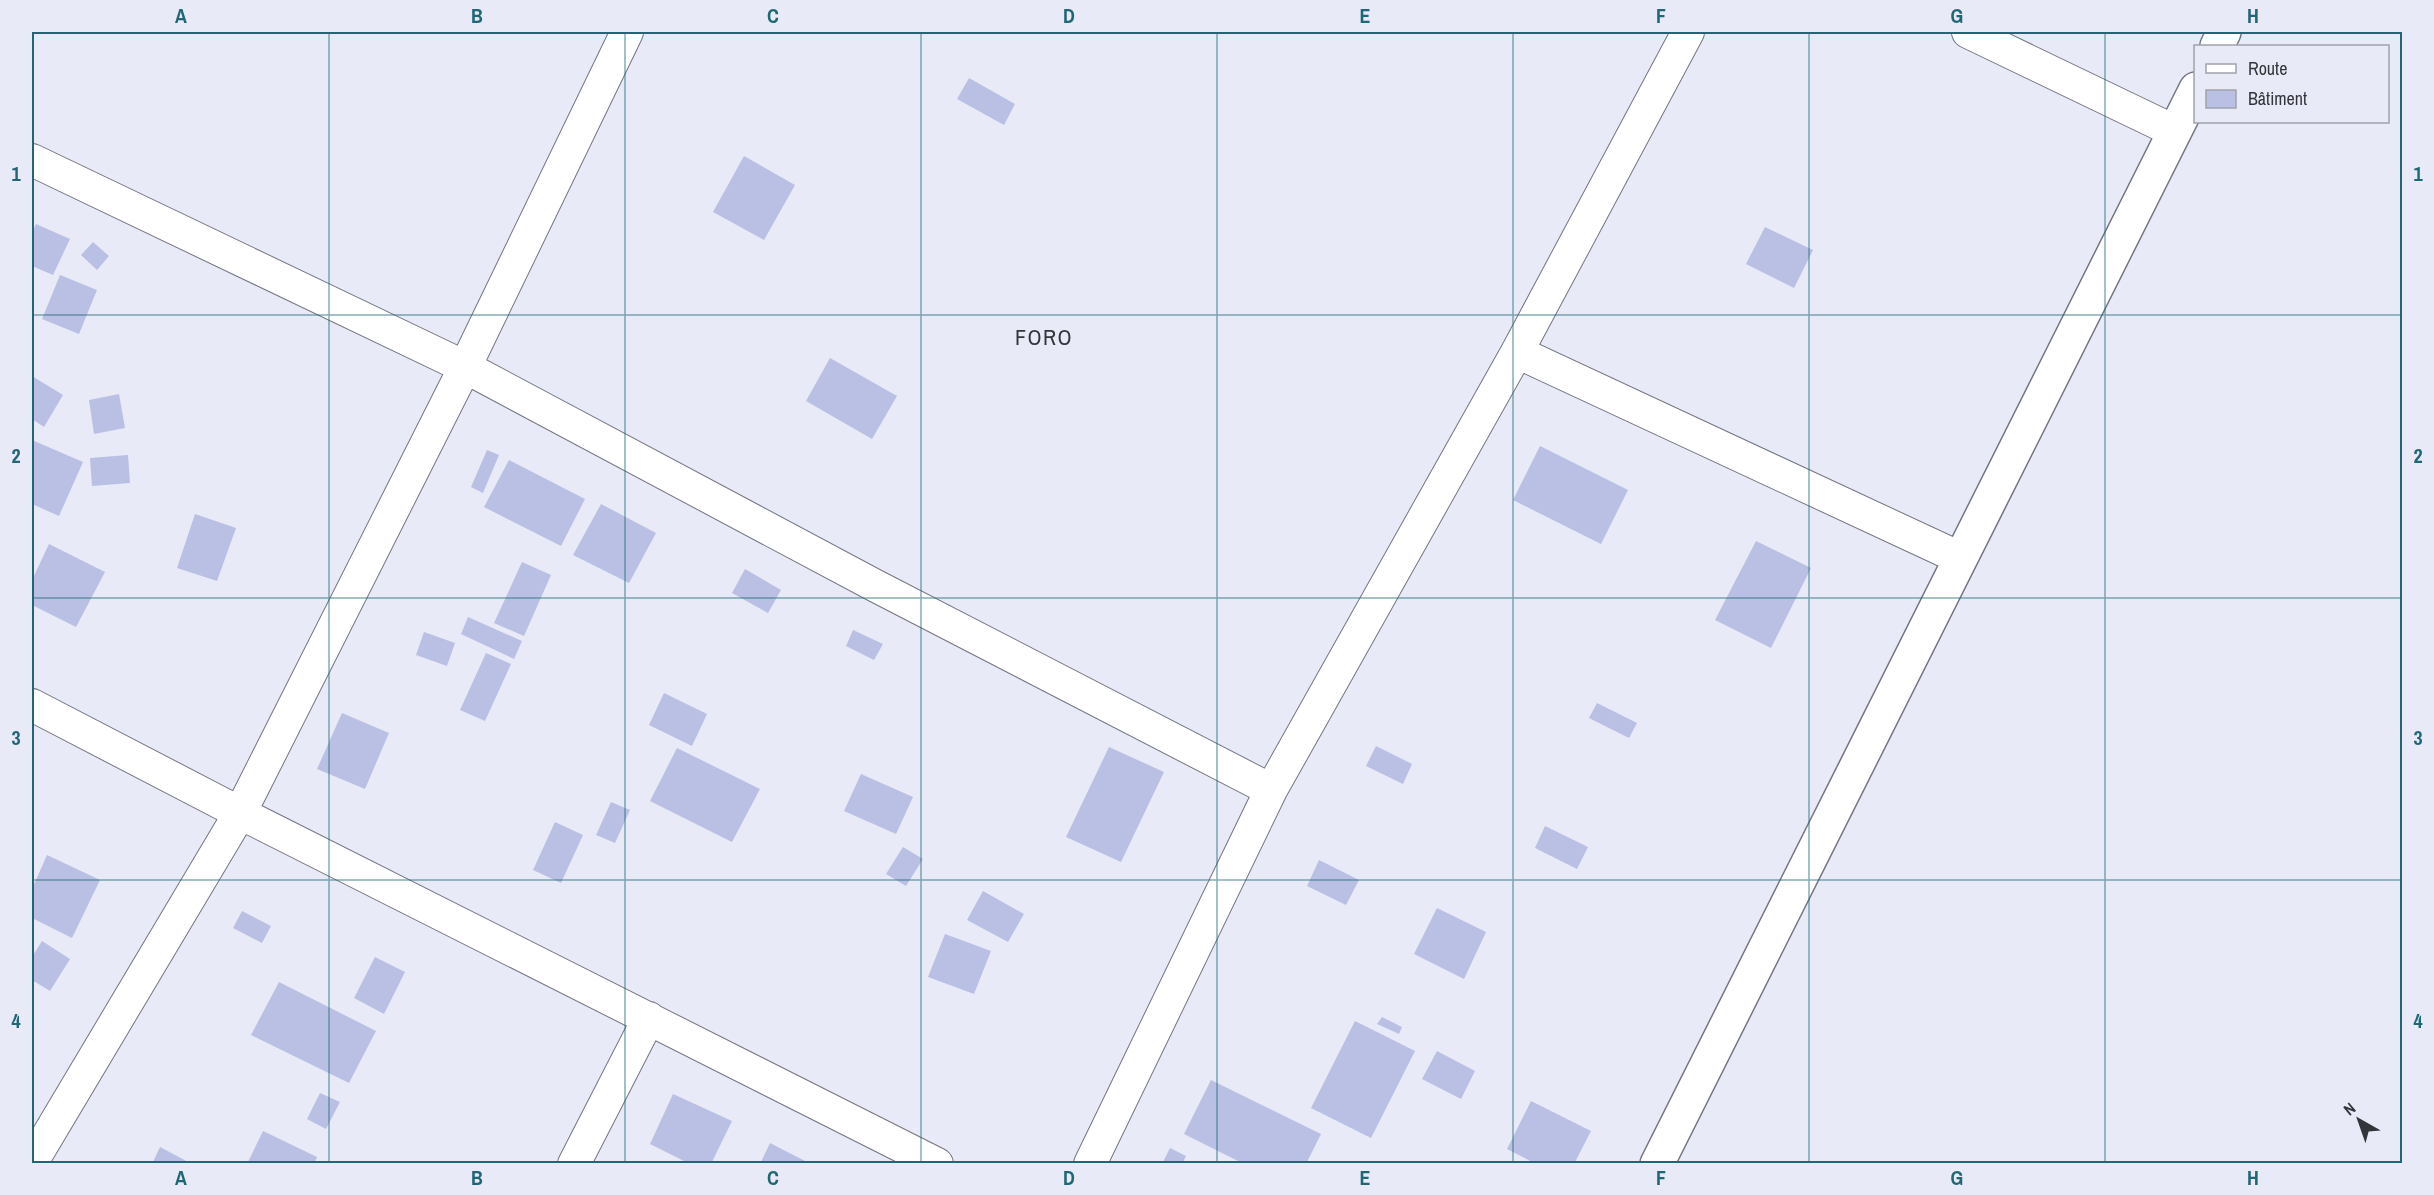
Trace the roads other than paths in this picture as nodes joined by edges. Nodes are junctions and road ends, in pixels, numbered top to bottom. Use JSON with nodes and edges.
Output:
{"nodes":[{"id":1,"x":627,"y":32,"type":"edge"},
{"id":2,"x":1688,"y":32,"type":"edge"},
{"id":3,"x":1968,"y":32,"type":"edge"},
{"id":4,"x":2194,"y":93,"type":"edge"},
{"id":5,"x":2174,"y":131,"type":"junction"},
{"id":6,"x":32,"y":160,"type":"edge"},
{"id":7,"x":1517,"y":352,"type":"junction"},
{"id":8,"x":465,"y":367,"type":"junction"},
{"id":9,"x":1960,"y":558,"type":"junction"},
{"id":10,"x":32,"y":705,"type":"edge"},
{"id":11,"x":1271,"y":790,"type":"junction"},
{"id":12,"x":240,"y":813,"type":"junction"},
{"id":13,"x":649,"y":1018,"type":"junction"},
{"id":14,"x":32,"y":1162,"type":"edge"},
{"id":15,"x":574,"y":1164,"type":"edge"},
{"id":16,"x":937,"y":1164,"type":"edge"},
{"id":17,"x":1090,"y":1164,"type":"edge"},
{"id":18,"x":1657,"y":1164,"type":"edge"}],
"edges":[{"from":1,"to":8,"type":"street"},
{"from":2,"to":7,"type":"street"},
{"from":3,"to":5,"type":"street"},
{"from":4,"to":5,"type":"street"},
{"from":5,"to":9,"type":"street"},
{"from":6,"to":8,"type":"street"},
{"from":7,"to":9,"type":"street"},
{"from":7,"to":11,"type":"street"},
{"from":8,"to":11,"type":"street"},
{"from":8,"to":12,"type":"street"},
{"from":9,"to":18,"type":"street"},
{"from":10,"to":12,"type":"street"},
{"from":11,"to":17,"type":"street"},
{"from":12,"to":13,"type":"street"},
{"from":12,"to":14,"type":"street"},
{"from":13,"to":15,"type":"street"},
{"from":13,"to":16,"type":"street"}]}
